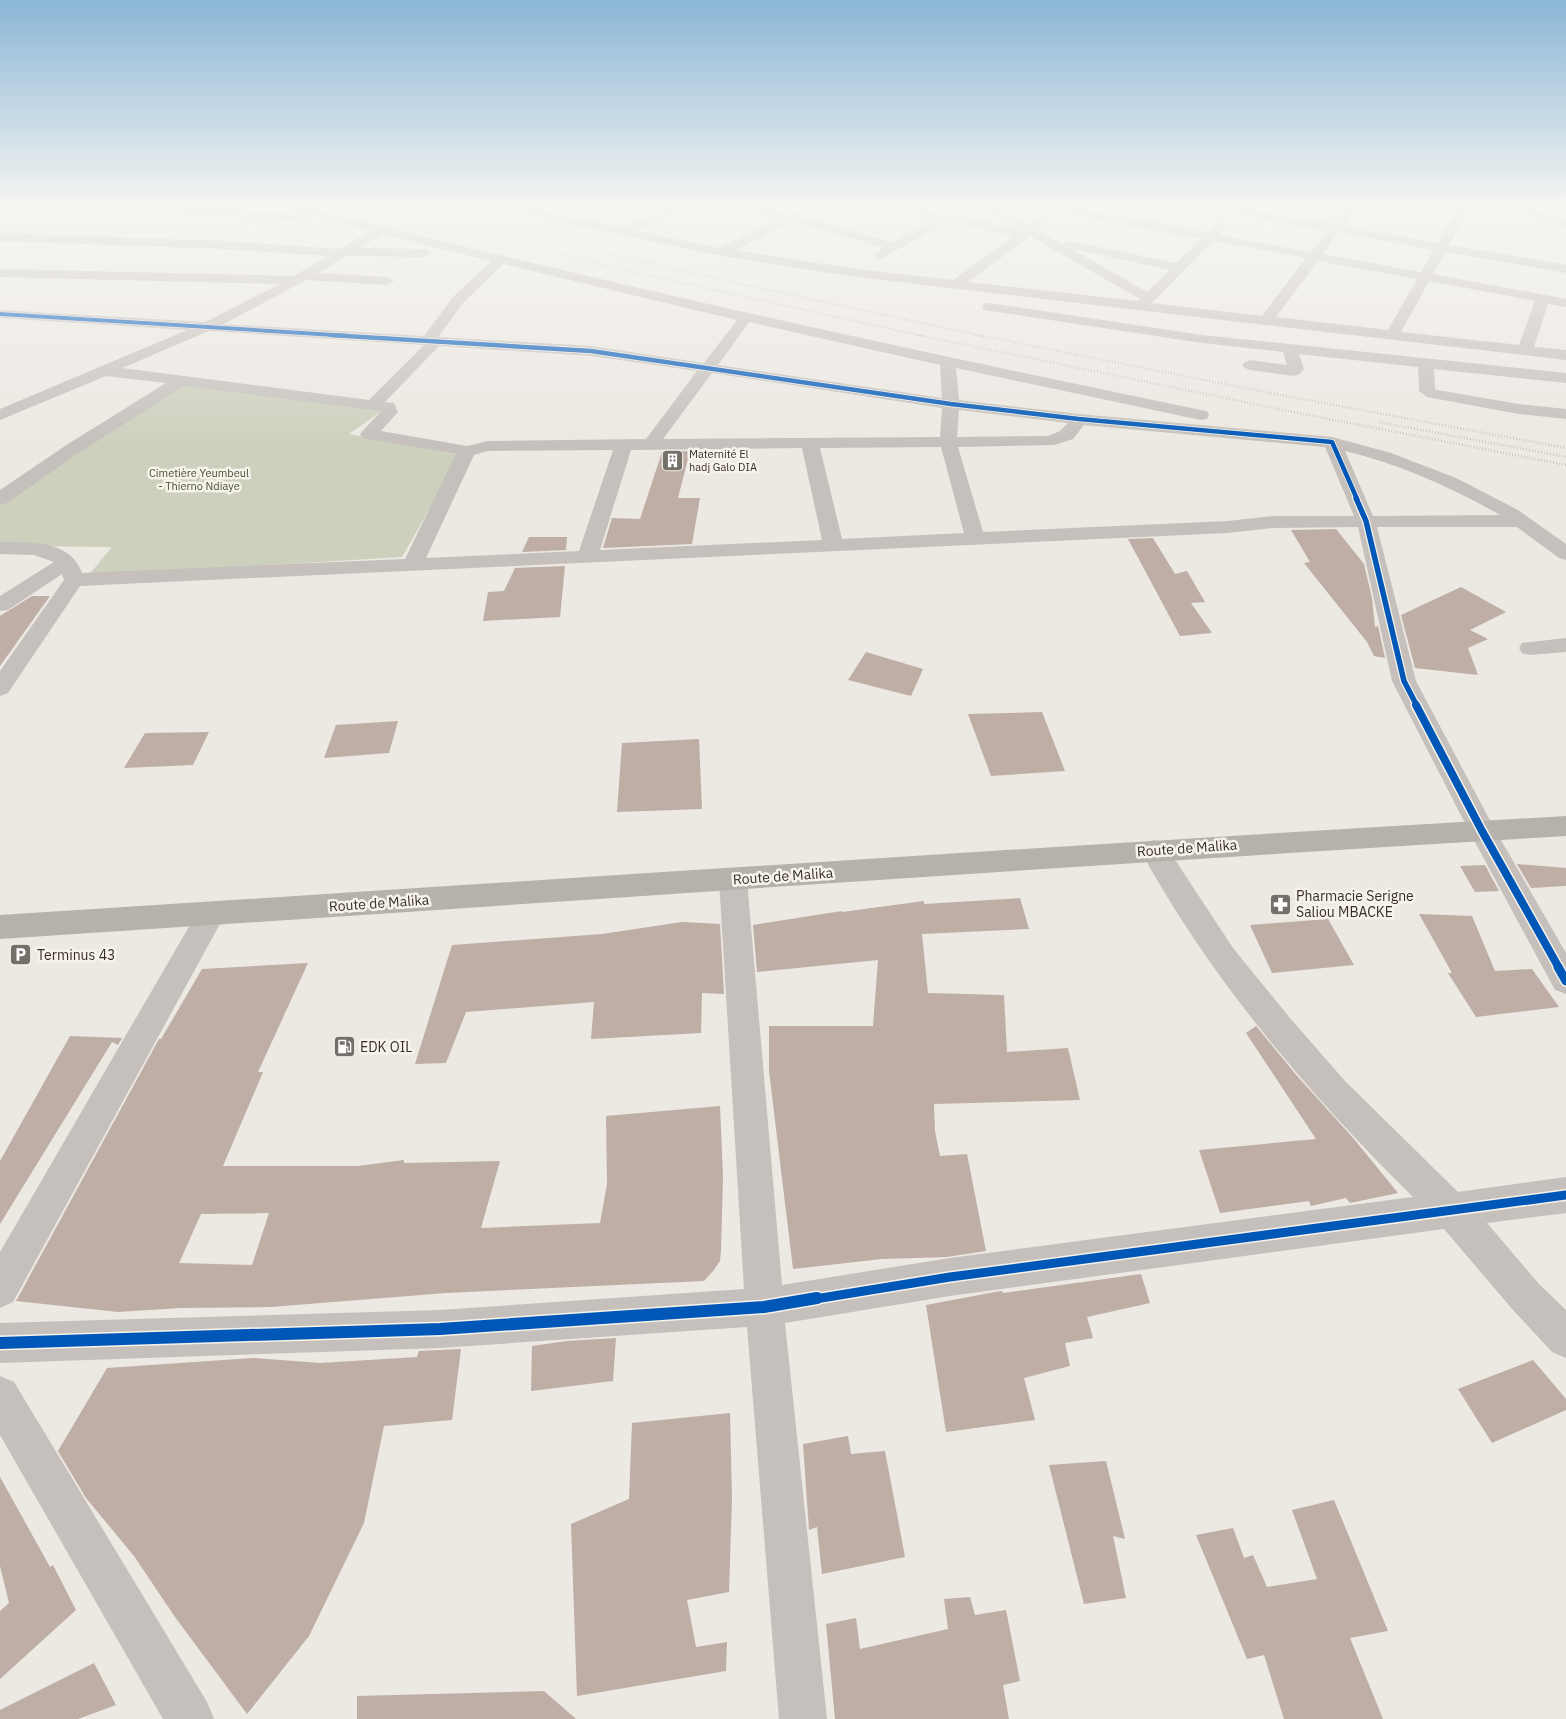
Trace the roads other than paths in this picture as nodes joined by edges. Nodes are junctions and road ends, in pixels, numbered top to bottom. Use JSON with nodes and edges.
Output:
{"nodes":[{"id":1,"x":284,"y":286,"type":"edge"},
{"id":2,"x":472,"y":286,"type":"edge"},
{"id":3,"x":613,"y":286,"type":"edge"},
{"id":4,"x":869,"y":286,"type":"edge"},
{"id":5,"x":968,"y":286,"type":"edge"},
{"id":6,"x":1118,"y":286,"type":"edge"},
{"id":7,"x":1162,"y":286,"type":"edge"},
{"id":8,"x":1291,"y":286,"type":"edge"},
{"id":9,"x":1420,"y":286,"type":"edge"},
{"id":10,"x":1474,"y":286,"type":"edge"},
{"id":11,"x":925,"y":296,"type":"dead end"},
{"id":12,"x":1543,"y":299,"type":"junction"},
{"id":13,"x":1145,"y":303,"type":"junction"},
{"id":14,"x":1566,"y":303,"type":"edge"},
{"id":15,"x":971,"y":304,"type":"dead end"},
{"id":16,"x":0,"y":314,"type":"edge"},
{"id":17,"x":746,"y":317,"type":"junction"},
{"id":18,"x":1266,"y":320,"type":"junction"},
{"id":19,"x":209,"y":326,"type":"junction"},
{"id":20,"x":1392,"y":335,"type":"junction"},
{"id":21,"x":431,"y":342,"type":"junction"},
{"id":22,"x":1289,"y":348,"type":"junction"},
{"id":23,"x":1525,"y":350,"type":"junction"},
{"id":24,"x":1566,"y":355,"type":"edge"},
{"id":25,"x":948,"y":361,"type":"junction"},
{"id":26,"x":1426,"y":363,"type":"junction"},
{"id":27,"x":1250,"y":365,"type":"dead end"},
{"id":28,"x":708,"y":368,"type":"junction"},
{"id":29,"x":1494,"y":369,"type":"junction"},
{"id":30,"x":105,"y":372,"type":"junction"},
{"id":31,"x":1566,"y":378,"type":"edge"},
{"id":32,"x":179,"y":382,"type":"junction"},
{"id":33,"x":374,"y":404,"type":"junction"},
{"id":34,"x":951,"y":404,"type":"junction"},
{"id":35,"x":1520,"y":409,"type":"junction"},
{"id":36,"x":1566,"y":414,"type":"edge"},
{"id":37,"x":0,"y":415,"type":"edge"},
{"id":38,"x":1079,"y":419,"type":"junction"},
{"id":39,"x":948,"y":442,"type":"junction"},
{"id":40,"x":1332,"y":442,"type":"junction"},
{"id":41,"x":810,"y":443,"type":"junction"},
{"id":42,"x":624,"y":444,"type":"junction"},
{"id":43,"x":651,"y":444,"type":"junction"},
{"id":44,"x":467,"y":451,"type":"junction"},
{"id":45,"x":0,"y":499,"type":"edge"},
{"id":46,"x":1366,"y":521,"type":"junction"},
{"id":47,"x":1522,"y":521,"type":"junction"},
{"id":48,"x":974,"y":538,"type":"junction"},
{"id":49,"x":833,"y":544,"type":"junction"},
{"id":50,"x":0,"y":548,"type":"edge"},
{"id":51,"x":1566,"y":554,"type":"edge"},
{"id":52,"x":588,"y":555,"type":"junction"},
{"id":53,"x":413,"y":564,"type":"junction"},
{"id":54,"x":71,"y":571,"type":"junction"},
{"id":55,"x":0,"y":605,"type":"edge"},
{"id":56,"x":1566,"y":645,"type":"edge"},
{"id":57,"x":1530,"y":648,"type":"dead end"},
{"id":58,"x":0,"y":688,"type":"edge"},
{"id":59,"x":1566,"y":826,"type":"edge"},
{"id":60,"x":1482,"y":831,"type":"junction"},
{"id":61,"x":1154,"y":850,"type":"junction"},
{"id":62,"x":733,"y":880,"type":"junction"},
{"id":63,"x":210,"y":914,"type":"junction"},
{"id":64,"x":0,"y":927,"type":"edge"},
{"id":65,"x":1566,"y":981,"type":"edge"},
{"id":66,"x":1566,"y":1195,"type":"edge"},
{"id":67,"x":1450,"y":1209,"type":"junction"},
{"id":68,"x":0,"y":1289,"type":"edge"},
{"id":69,"x":764,"y":1307,"type":"junction"},
{"id":70,"x":1566,"y":1338,"type":"edge"},
{"id":71,"x":0,"y":1343,"type":"edge"},
{"id":72,"x":0,"y":1396,"type":"edge"},
{"id":73,"x":190,"y":1719,"type":"edge"},
{"id":74,"x":803,"y":1719,"type":"edge"}],
"edges":[{"from":1,"to":19,"type":"street"},
{"from":2,"to":21,"type":"street"},
{"from":3,"to":17,"type":"street"},
{"from":4,"to":11,"type":"street"},
{"from":5,"to":13,"type":"street"},
{"from":6,"to":13,"type":"street"},
{"from":7,"to":13,"type":"street"},
{"from":8,"to":18,"type":"street"},
{"from":9,"to":20,"type":"street"},
{"from":10,"to":12,"type":"street"},
{"from":12,"to":14,"type":"street"},
{"from":12,"to":23,"type":"street"},
{"from":13,"to":18,"type":"street"},
{"from":15,"to":22,"type":"street"},
{"from":16,"to":19,"type":"street"},
{"from":17,"to":25,"type":"street"},
{"from":17,"to":28,"type":"street"},
{"from":18,"to":20,"type":"street"},
{"from":19,"to":21,"type":"street"},
{"from":19,"to":30,"type":"street"},
{"from":20,"to":23,"type":"street"},
{"from":21,"to":28,"type":"street"},
{"from":21,"to":33,"type":"street"},
{"from":22,"to":26,"type":"street"},
{"from":22,"to":27,"type":"street"},
{"from":23,"to":24,"type":"street"},
{"from":25,"to":34,"type":"street"},
{"from":25,"to":40,"type":"street"},
{"from":26,"to":29,"type":"street"},
{"from":26,"to":35,"type":"street"},
{"from":28,"to":34,"type":"street"},
{"from":28,"to":43,"type":"street"},
{"from":29,"to":31,"type":"street"},
{"from":29,"to":35,"type":"street"},
{"from":30,"to":32,"type":"street"},
{"from":30,"to":37,"type":"street"},
{"from":32,"to":33,"type":"street"},
{"from":32,"to":45,"type":"street"},
{"from":33,"to":44,"type":"street"},
{"from":34,"to":38,"type":"street"},
{"from":34,"to":39,"type":"street"},
{"from":35,"to":36,"type":"street"},
{"from":38,"to":39,"type":"street"},
{"from":38,"to":40,"type":"street"},
{"from":39,"to":41,"type":"street"},
{"from":39,"to":48,"type":"street"},
{"from":40,"to":46,"type":"street"},
{"from":40,"to":47,"type":"street"},
{"from":41,"to":43,"type":"street"},
{"from":41,"to":49,"type":"street"},
{"from":42,"to":43,"type":"street"},
{"from":42,"to":44,"type":"street"},
{"from":42,"to":52,"type":"street"},
{"from":44,"to":53,"type":"street"},
{"from":46,"to":47,"type":"street"},
{"from":46,"to":48,"type":"street"},
{"from":46,"to":60,"type":"street"},
{"from":47,"to":51,"type":"street"},
{"from":48,"to":49,"type":"street"},
{"from":49,"to":52,"type":"street"},
{"from":50,"to":54,"type":"street"},
{"from":52,"to":53,"type":"street"},
{"from":53,"to":54,"type":"street"},
{"from":54,"to":55,"type":"street"},
{"from":54,"to":58,"type":"street"},
{"from":56,"to":57,"type":"street"},
{"from":59,"to":60,"type":"main road","name":"Route de Malika"},
{"from":60,"to":61,"type":"main road","name":"Route de Malika"},
{"from":60,"to":65,"type":"street"},
{"from":61,"to":62,"type":"main road","name":"Route de Malika"},
{"from":61,"to":67,"type":"street"},
{"from":62,"to":63,"type":"main road","name":"Route de Malika"},
{"from":62,"to":69,"type":"street"},
{"from":63,"to":64,"type":"main road","name":"Route de Malika"},
{"from":63,"to":68,"type":"street"},
{"from":66,"to":67,"type":"street"},
{"from":67,"to":69,"type":"street"},
{"from":67,"to":70,"type":"street"},
{"from":69,"to":71,"type":"street"},
{"from":69,"to":74,"type":"street"},
{"from":72,"to":73,"type":"street"}]}
